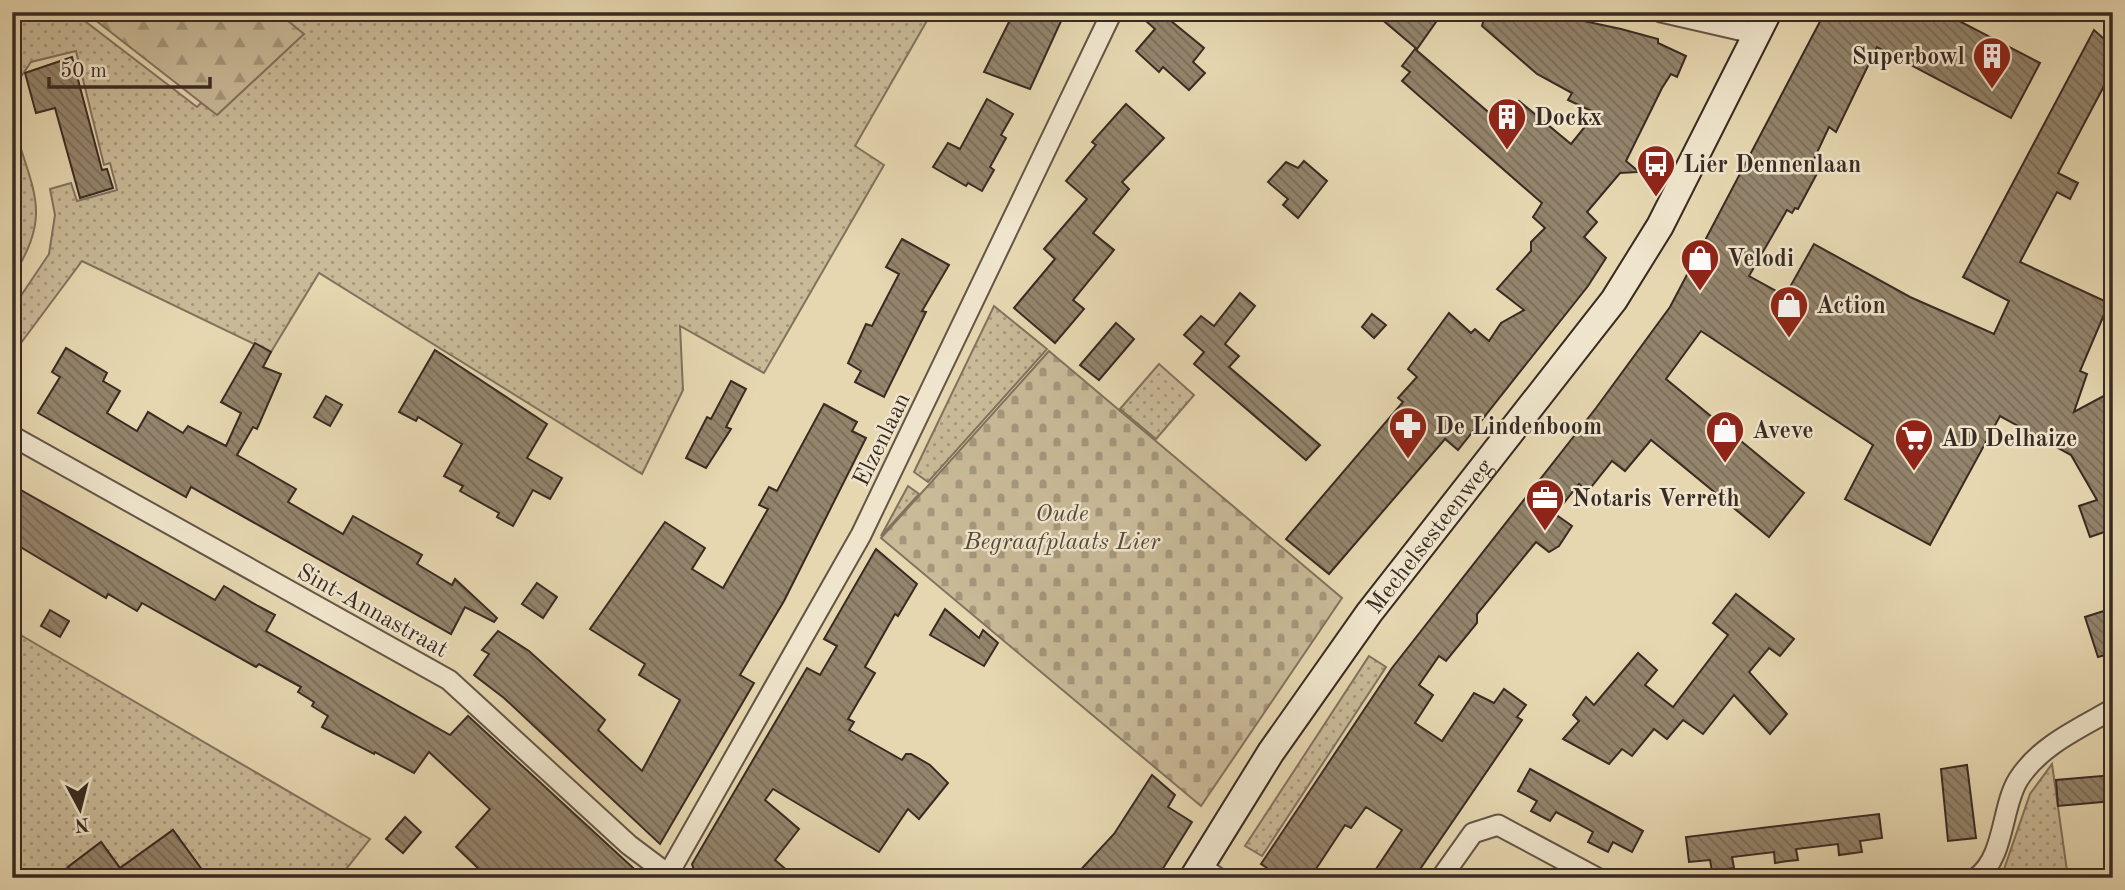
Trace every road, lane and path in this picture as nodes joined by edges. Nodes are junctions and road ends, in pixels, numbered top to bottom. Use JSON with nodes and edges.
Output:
{"nodes":[{"id":1,"x":1112,"y":12,"type":"edge"},
{"id":2,"x":1661,"y":12,"type":"edge"},
{"id":3,"x":1762,"y":23,"type":"edge"},
{"id":4,"x":12,"y":436,"type":"edge"},
{"id":5,"x":2113,"y":709,"type":"edge"},
{"id":6,"x":1204,"y":874,"type":"edge"},
{"id":7,"x":668,"y":876,"type":"edge"},
{"id":8,"x":1441,"y":878,"type":"edge"},
{"id":9,"x":1597,"y":878,"type":"edge"},
{"id":10,"x":1976,"y":878,"type":"edge"}],
"edges":[{"from":1,"to":7,"type":"street","name":"Elzenlaan"},
{"from":2,"to":3,"type":"street"},
{"from":3,"to":6,"type":"street","name":"Mechelsesteenweg"},
{"from":4,"to":7,"type":"street","name":"Sint-Annastraat"},
{"from":5,"to":10,"type":"street"},
{"from":8,"to":9,"type":"street"}]}
